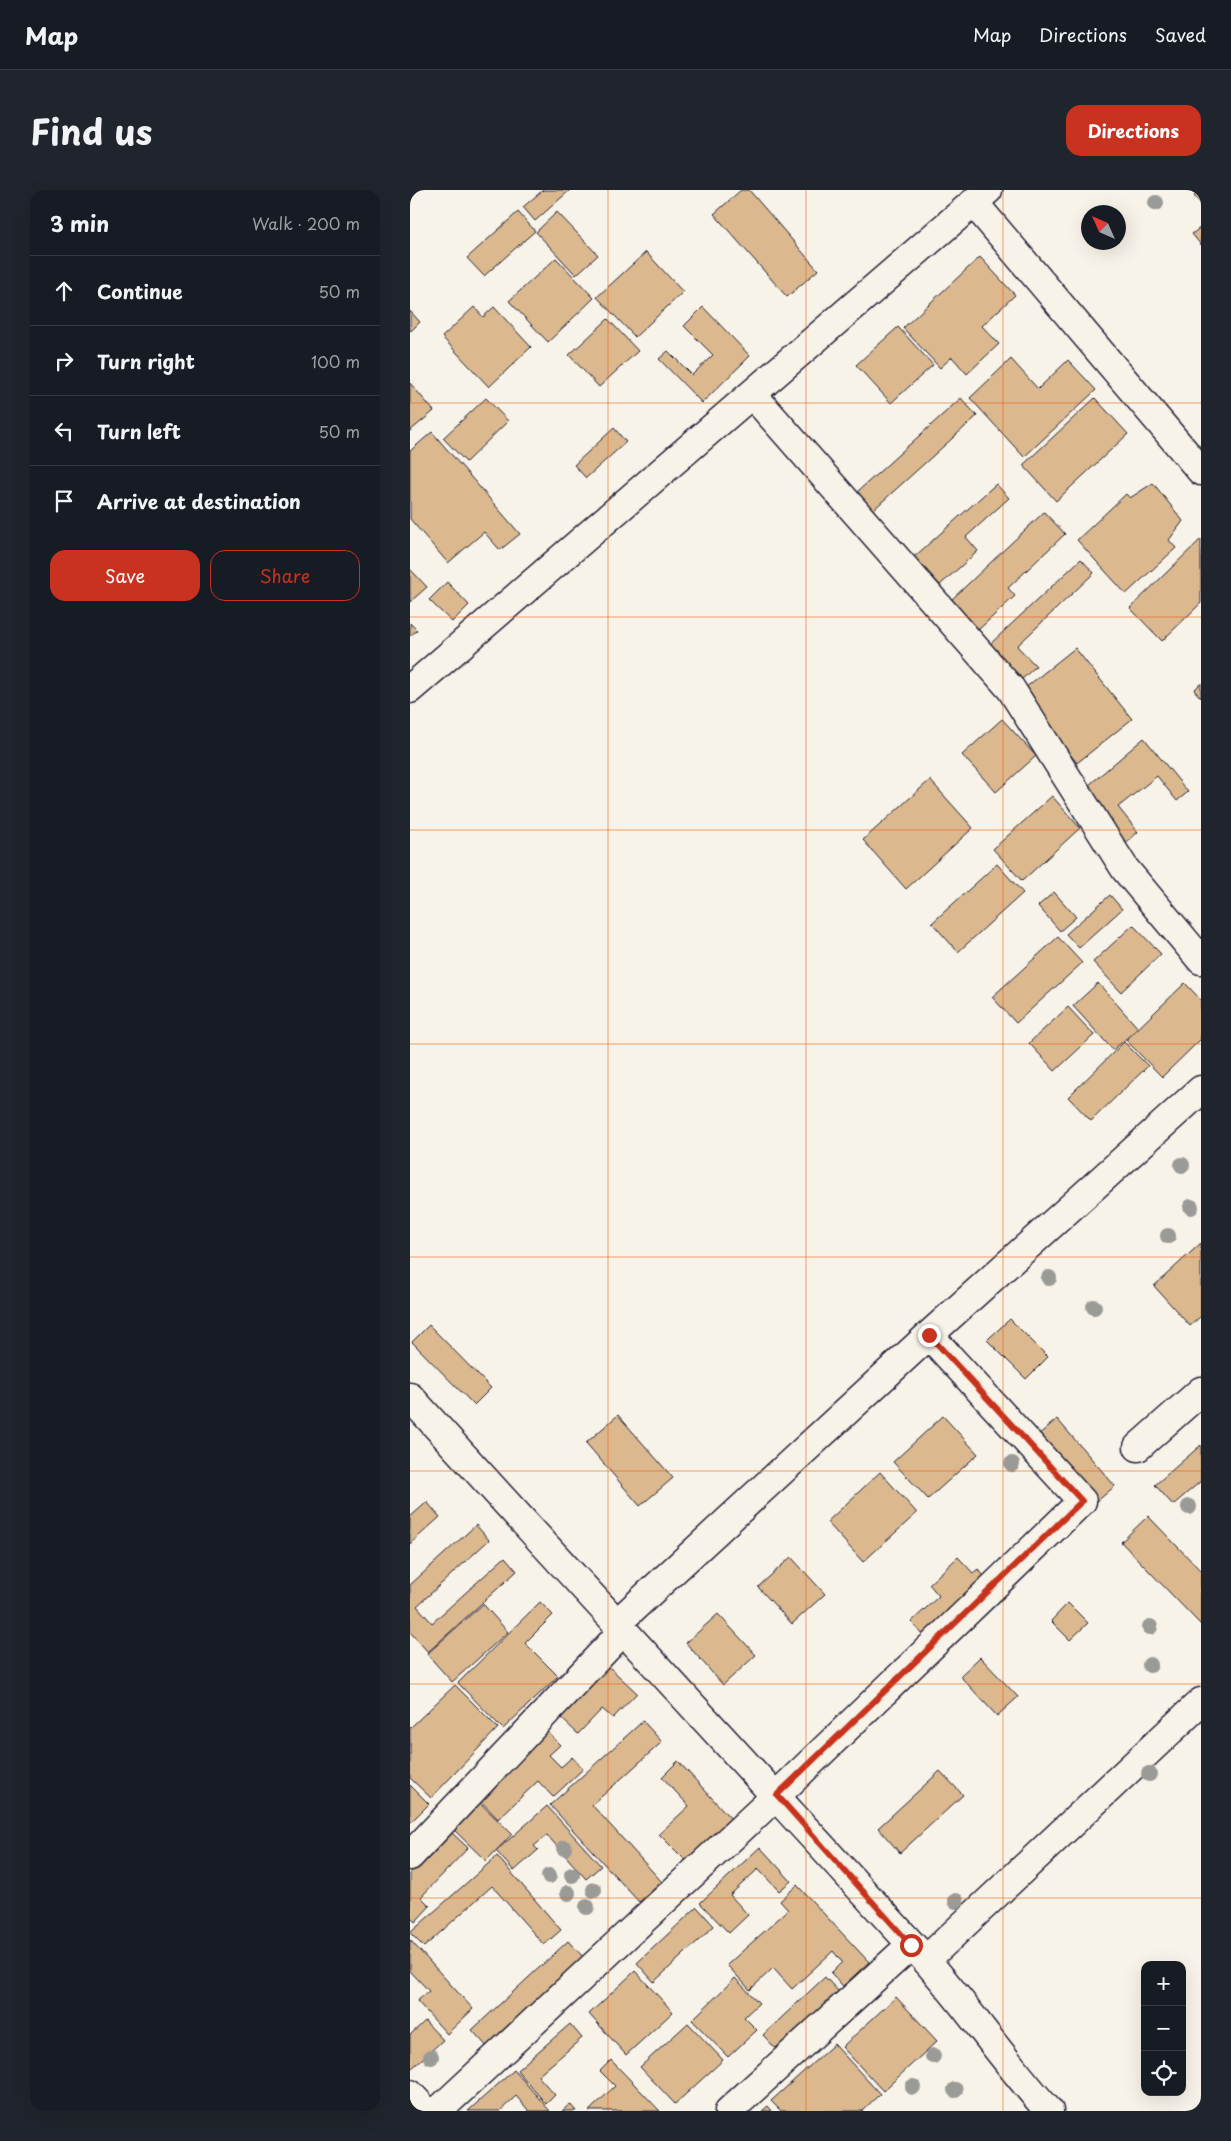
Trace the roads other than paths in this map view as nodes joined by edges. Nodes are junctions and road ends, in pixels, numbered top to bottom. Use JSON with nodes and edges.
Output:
{"nodes":[{"id":1,"x":981,"y":196,"type":"edge"},
{"id":2,"x":752,"y":394,"type":"junction"},
{"id":3,"x":1201,"y":471,"type":"edge"},
{"id":4,"x":410,"y":689,"type":"edge"},
{"id":5,"x":1201,"y":960,"type":"edge"},
{"id":6,"x":1201,"y":1090,"type":"edge"},
{"id":7,"x":929,"y":1335,"type":"junction"},
{"id":8,"x":1201,"y":1391,"type":"edge"},
{"id":9,"x":410,"y":1397,"type":"edge"},
{"id":10,"x":1138,"y":1447,"type":"dead end"},
{"id":11,"x":620,"y":1628,"type":"junction"},
{"id":12,"x":1201,"y":1702,"type":"edge"},
{"id":13,"x":777,"y":1795,"type":"junction"},
{"id":14,"x":410,"y":1856,"type":"edge"},
{"id":15,"x":919,"y":1953,"type":"junction"},
{"id":16,"x":410,"y":2094,"type":"edge"},
{"id":17,"x":1036,"y":2107,"type":"edge"},
{"id":18,"x":426,"y":2111,"type":"edge"},
{"id":19,"x":438,"y":2111,"type":"edge"},
{"id":20,"x":729,"y":2111,"type":"edge"}],
"edges":[{"from":1,"to":2,"type":"street"},
{"from":1,"to":3,"type":"street"},
{"from":2,"to":4,"type":"street"},
{"from":2,"to":5,"type":"street"},
{"from":6,"to":7,"type":"street"},
{"from":7,"to":11,"type":"street"},
{"from":7,"to":13,"type":"street"},
{"from":8,"to":10,"type":"street"},
{"from":9,"to":11,"type":"street"},
{"from":11,"to":13,"type":"street"},
{"from":11,"to":14,"type":"street"},
{"from":12,"to":15,"type":"street"},
{"from":13,"to":15,"type":"street"},
{"from":13,"to":19,"type":"street"},
{"from":15,"to":17,"type":"street"},
{"from":15,"to":20,"type":"street"},
{"from":16,"to":18,"type":"street"}]}
